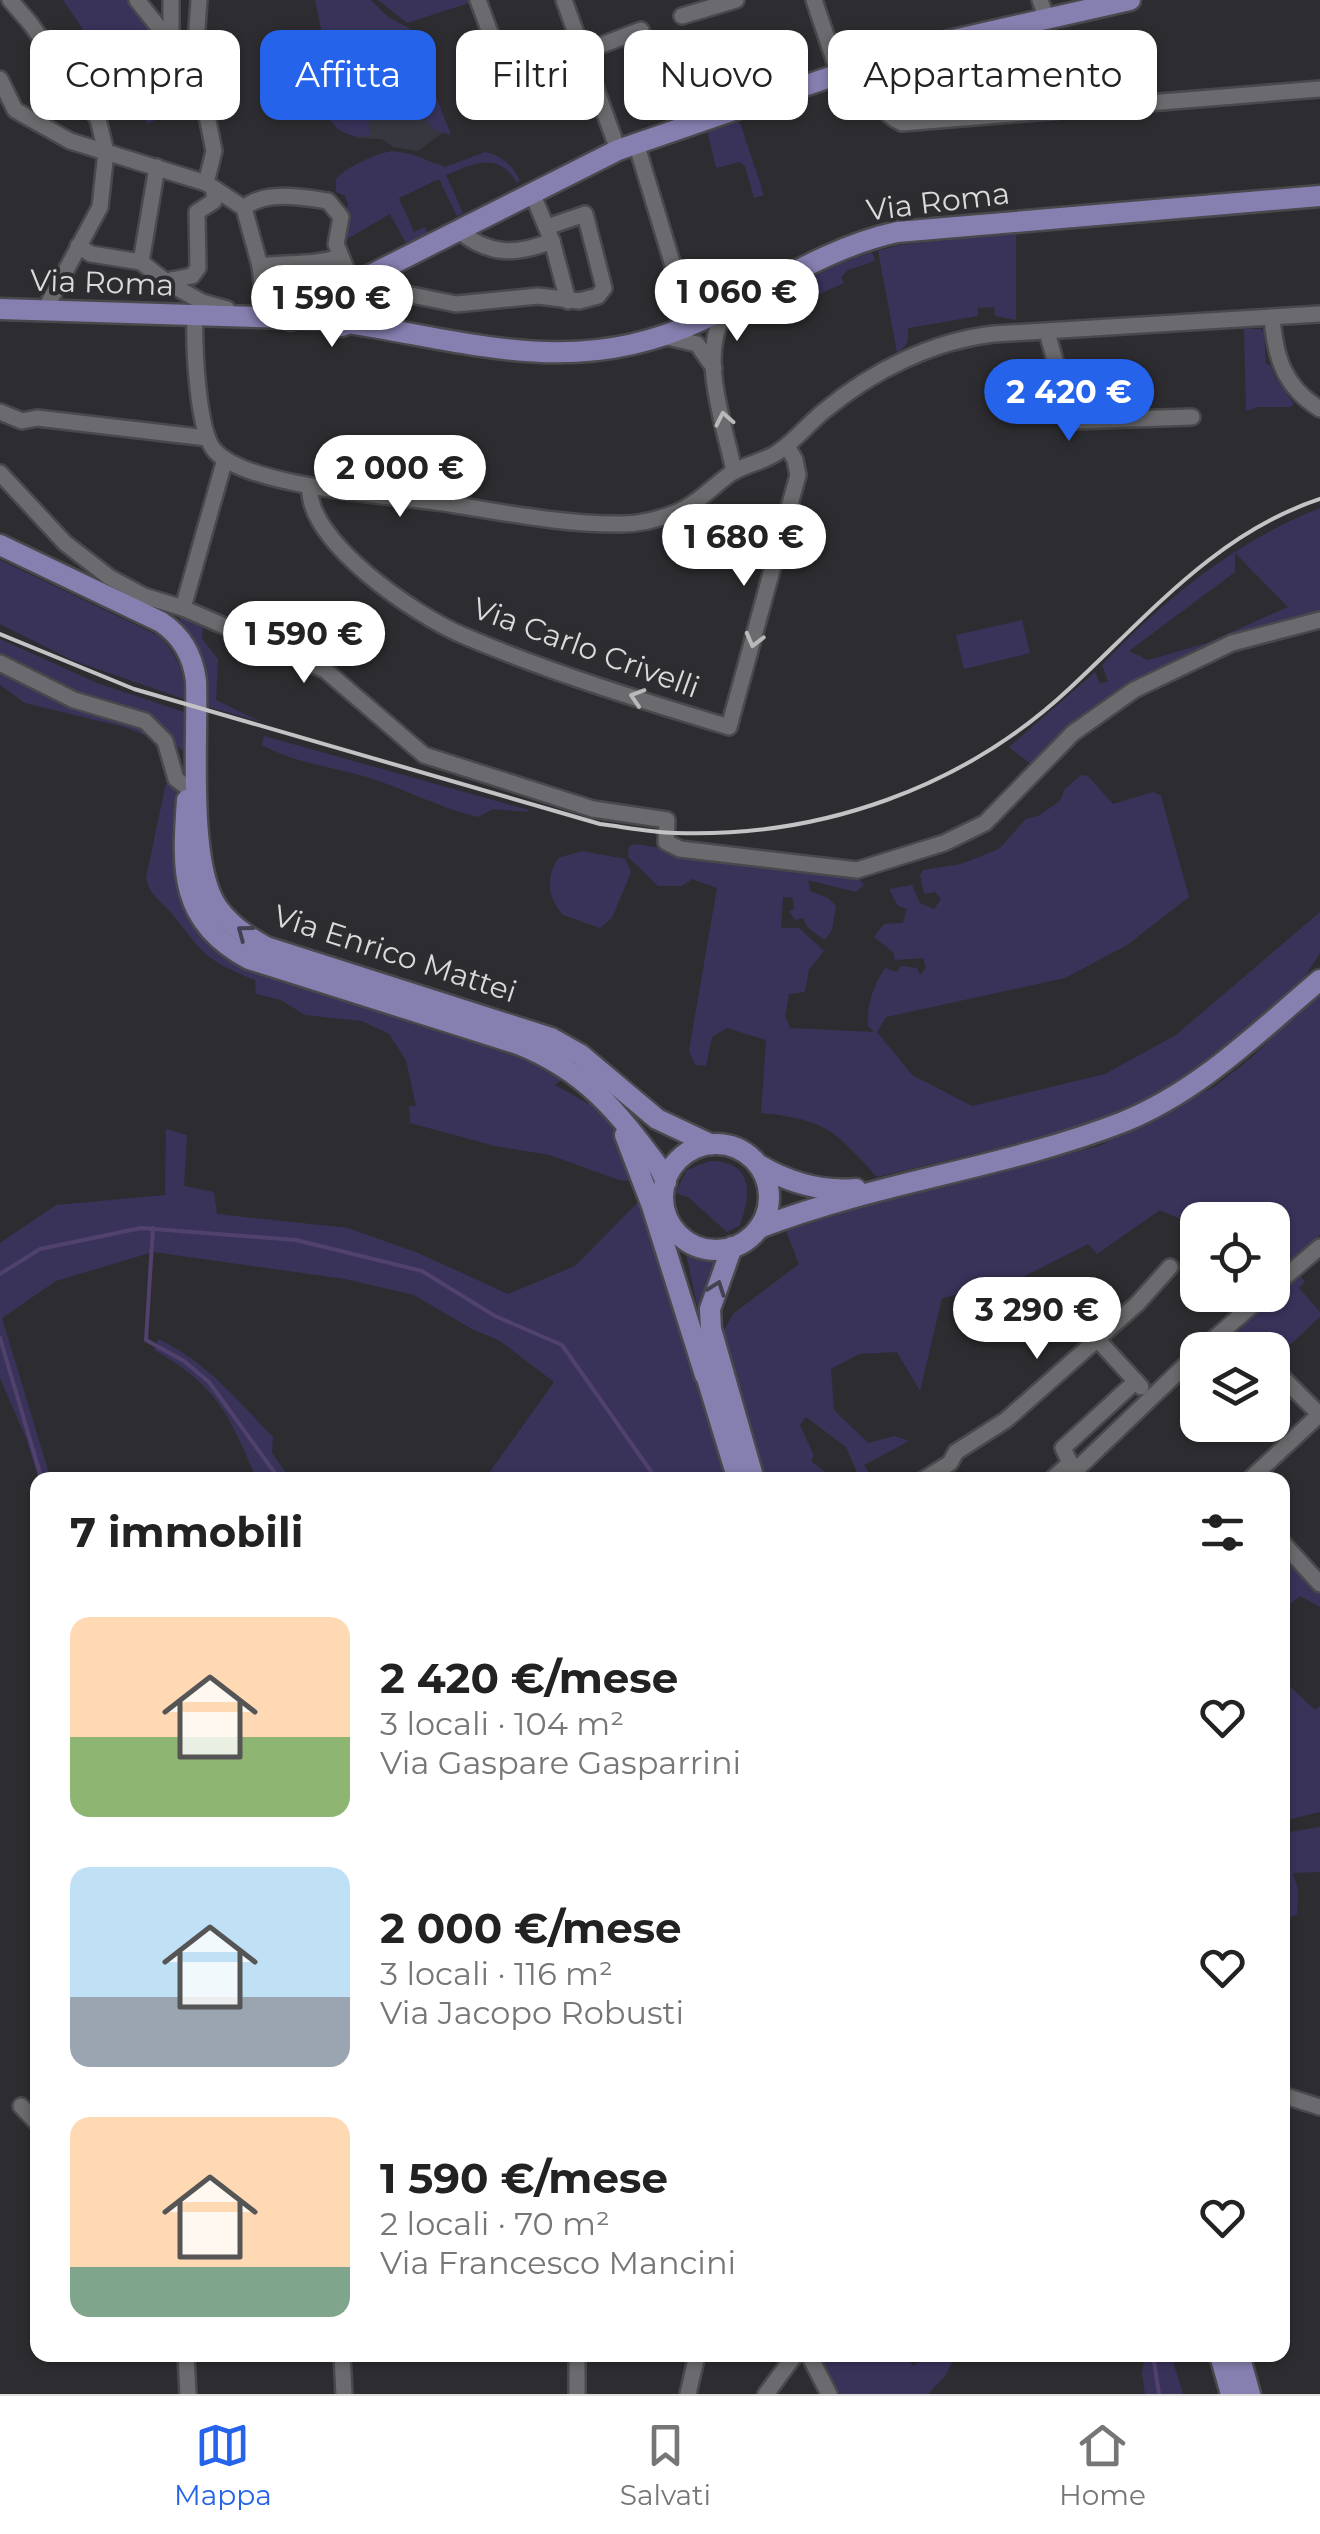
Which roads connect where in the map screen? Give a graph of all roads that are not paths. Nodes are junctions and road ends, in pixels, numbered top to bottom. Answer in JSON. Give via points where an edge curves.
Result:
{"nodes":[{"id":1,"x":10,"y":0,"type":"edge"},
{"id":2,"x":137,"y":0,"type":"edge"},
{"id":3,"x":173,"y":0,"type":"edge"},
{"id":4,"x":199,"y":0,"type":"edge"},
{"id":5,"x":478,"y":0,"type":"edge"},
{"id":6,"x":564,"y":0,"type":"edge"},
{"id":7,"x":736,"y":0,"type":"edge"},
{"id":8,"x":814,"y":0,"type":"edge"},
{"id":9,"x":1130,"y":0,"type":"edge"},
{"id":10,"x":1043,"y":8,"type":"edge"},
{"id":11,"x":684,"y":17,"type":"dead end"},
{"id":12,"x":195,"y":24,"type":"junction"},
{"id":13,"x":160,"y":30,"type":"edge"},
{"id":14,"x":171,"y":30,"type":"edge"},
{"id":15,"x":195,"y":30,"type":"edge"},
{"id":16,"x":489,"y":30,"type":"edge"},
{"id":17,"x":575,"y":30,"type":"edge"},
{"id":18,"x":975,"y":30,"type":"edge"},
{"id":19,"x":828,"y":41,"type":"edge"},
{"id":20,"x":828,"y":78,"type":"edge"},
{"id":21,"x":0,"y":79,"type":"edge"},
{"id":22,"x":1320,"y":89,"type":"edge"},
{"id":23,"x":604,"y":98,"type":"edge"},
{"id":24,"x":1157,"y":102,"type":"edge"},
{"id":25,"x":207,"y":120,"type":"edge"},
{"id":26,"x":896,"y":120,"type":"edge"},
{"id":27,"x":939,"y":120,"type":"edge"},
{"id":28,"x":627,"y":146,"type":"junction"},
{"id":29,"x":106,"y":152,"type":"junction"},
{"id":30,"x":157,"y":167,"type":"junction"},
{"id":31,"x":210,"y":186,"type":"junction"},
{"id":32,"x":532,"y":193,"type":"junction"},
{"id":33,"x":1320,"y":196,"type":"edge"},
{"id":34,"x":244,"y":208,"type":"junction"},
{"id":35,"x":458,"y":230,"type":"junction"},
{"id":36,"x":550,"y":234,"type":"junction"},
{"id":37,"x":78,"y":246,"type":"junction"},
{"id":38,"x":339,"y":256,"type":"junction"},
{"id":39,"x":141,"y":262,"type":"junction"},
{"id":40,"x":260,"y":266,"type":"junction"},
{"id":41,"x":165,"y":281,"type":"junction"},
{"id":42,"x":346,"y":290,"type":"junction"},
{"id":43,"x":568,"y":301,"type":"junction"},
{"id":44,"x":728,"y":307,"type":"junction"},
{"id":45,"x":0,"y":309,"type":"edge"},
{"id":46,"x":48,"y":310,"type":"junction"},
{"id":47,"x":1320,"y":314,"type":"edge"},
{"id":48,"x":266,"y":315,"type":"junction"},
{"id":49,"x":195,"y":317,"type":"junction"},
{"id":50,"x":1272,"y":317,"type":"junction"},
{"id":51,"x":324,"y":318,"type":"junction"},
{"id":52,"x":291,"y":320,"type":"junction"},
{"id":53,"x":349,"y":324,"type":"junction"},
{"id":54,"x":691,"y":326,"type":"junction"},
{"id":55,"x":1047,"y":332,"type":"junction"},
{"id":56,"x":663,"y":336,"type":"junction"},
{"id":57,"x":714,"y":368,"type":"junction"},
{"id":58,"x":1320,"y":408,"type":"edge"},
{"id":59,"x":0,"y":412,"type":"edge"},
{"id":60,"x":1192,"y":416,"type":"dead end"},
{"id":61,"x":207,"y":438,"type":"junction"},
{"id":62,"x":787,"y":446,"type":"junction"},
{"id":63,"x":225,"y":458,"type":"junction"},
{"id":64,"x":734,"y":471,"type":"junction"},
{"id":65,"x":0,"y":473,"type":"edge"},
{"id":66,"x":310,"y":486,"type":"junction"},
{"id":67,"x":0,"y":545,"type":"edge"},
{"id":68,"x":0,"y":554,"type":"edge"},
{"id":69,"x":184,"y":608,"type":"junction"},
{"id":70,"x":1320,"y":620,"type":"edge"},
{"id":71,"x":0,"y":663,"type":"edge"},
{"id":72,"x":188,"y":788,"type":"junction"},
{"id":73,"x":1320,"y":964,"type":"edge"},
{"id":74,"x":1320,"y":980,"type":"edge"},
{"id":75,"x":1299,"y":998,"type":"junction"},
{"id":76,"x":710,"y":1144,"type":"junction"},
{"id":77,"x":759,"y":1165,"type":"junction"},
{"id":78,"x":887,"y":1186,"type":"junction"},
{"id":79,"x":660,"y":1199,"type":"junction"},
{"id":80,"x":746,"y":1238,"type":"junction"},
{"id":81,"x":1320,"y":1247,"type":"edge"},
{"id":82,"x":1170,"y":1268,"type":"dead end"},
{"id":83,"x":1290,"y":1273,"type":"edge"},
{"id":84,"x":1245,"y":1312,"type":"edge"},
{"id":85,"x":1222,"y":1332,"type":"edge"},
{"id":86,"x":1096,"y":1338,"type":"junction"},
{"id":87,"x":1180,"y":1370,"type":"edge"},
{"id":88,"x":1136,"y":1381,"type":"junction"},
{"id":89,"x":1290,"y":1385,"type":"edge"},
{"id":90,"x":1152,"y":1397,"type":"junction"},
{"id":91,"x":1320,"y":1414,"type":"edge"},
{"id":92,"x":1073,"y":1470,"type":"edge"},
{"id":93,"x":735,"y":1472,"type":"edge"},
{"id":94,"x":752,"y":1472,"type":"edge"},
{"id":95,"x":936,"y":1472,"type":"edge"},
{"id":96,"x":1258,"y":1472,"type":"edge"},
{"id":97,"x":1290,"y":1551,"type":"edge"},
{"id":98,"x":1320,"y":1584,"type":"edge"},
{"id":99,"x":1290,"y":2098,"type":"edge"},
{"id":100,"x":21,"y":2106,"type":"dead end"},
{"id":101,"x":1320,"y":2108,"type":"edge"},
{"id":102,"x":30,"y":2116,"type":"edge"},
{"id":103,"x":186,"y":2362,"type":"edge"},
{"id":104,"x":342,"y":2362,"type":"edge"},
{"id":105,"x":578,"y":2362,"type":"edge"},
{"id":106,"x":695,"y":2362,"type":"edge"},
{"id":107,"x":790,"y":2362,"type":"edge"},
{"id":108,"x":812,"y":2362,"type":"edge"},
{"id":109,"x":1222,"y":2362,"type":"edge"},
{"id":110,"x":1241,"y":2362,"type":"edge"},
{"id":111,"x":784,"y":2370,"type":"junction"},
{"id":112,"x":188,"y":2394,"type":"edge"},
{"id":113,"x":344,"y":2394,"type":"edge"},
{"id":114,"x":577,"y":2394,"type":"edge"},
{"id":115,"x":688,"y":2394,"type":"edge"},
{"id":116,"x":766,"y":2394,"type":"edge"},
{"id":117,"x":829,"y":2394,"type":"edge"},
{"id":118,"x":1231,"y":2394,"type":"edge"},
{"id":119,"x":1250,"y":2394,"type":"edge"}],
"edges":[{"from":1,"to":29,"type":"street","via":[[98,119]]},
{"from":2,"to":13,"type":"street"},
{"from":3,"to":12,"type":"street"},
{"from":3,"to":14,"type":"street"},
{"from":4,"to":12,"type":"street"},
{"from":5,"to":16,"type":"street"},
{"from":6,"to":17,"type":"street"},
{"from":7,"to":11,"type":"street"},
{"from":8,"to":19,"type":"street"},
{"from":9,"to":10,"type":"main road"},
{"from":10,"to":18,"type":"main road"},
{"from":12,"to":15,"type":"street"},
{"from":20,"to":28,"type":"main road"},
{"from":21,"to":29,"type":"street","via":[[15,110],[70,141]]},
{"from":22,"to":24,"type":"street"},
{"from":23,"to":28,"type":"street"},
{"from":25,"to":31,"type":"street","via":[[214,151]]},
{"from":26,"to":27,"type":"street"},
{"from":28,"to":32,"type":"main road"},
{"from":28,"to":54,"type":"street"},
{"from":29,"to":30,"type":"street"},
{"from":29,"to":37,"type":"street","via":[[100,207]]},
{"from":30,"to":31,"type":"street"},
{"from":30,"to":39,"type":"street"},
{"from":31,"to":34,"type":"street"},
{"from":31,"to":41,"type":"street","via":[[214,201],[197,212],[198,268],[192,276]]},
{"from":32,"to":35,"type":"main road"},
{"from":32,"to":36,"type":"street"},
{"from":33,"to":44,"type":"main road","name":"Via Roma","via":[[898,232],[839,249]]},
{"from":34,"to":38,"type":"street","via":[[254,200],[295,196],[328,201],[341,216]]},
{"from":34,"to":40,"type":"street"},
{"from":35,"to":36,"type":"street","via":[[498,252],[523,250]]},
{"from":35,"to":42,"type":"main road"},
{"from":36,"to":43,"type":"street"},
{"from":36,"to":43,"type":"street","via":[[585,214],[604,288],[591,300]]},
{"from":37,"to":39,"type":"street"},
{"from":37,"to":46,"type":"street"},
{"from":38,"to":40,"type":"street"},
{"from":38,"to":42,"type":"street"},
{"from":39,"to":41,"type":"street"},
{"from":40,"to":48,"type":"street"},
{"from":41,"to":48,"type":"street","via":[[217,309]]},
{"from":42,"to":43,"type":"street","via":[[456,304],[538,296]]},
{"from":42,"to":51,"type":"main road"},
{"from":42,"to":52,"type":"main road"},
{"from":42,"to":53,"type":"main road","via":[[341,309]]},
{"from":44,"to":54,"type":"main road","name":"Via Roma"},
{"from":44,"to":57,"type":"street","via":[[717,328]]},
{"from":45,"to":46,"type":"main road","name":"Via Roma"},
{"from":46,"to":49,"type":"main road","name":"Via Roma"},
{"from":47,"to":50,"type":"street"},
{"from":48,"to":49,"type":"main road","name":"Via Roma"},
{"from":48,"to":52,"type":"main road","name":"Via Roma"},
{"from":49,"to":61,"type":"street"},
{"from":50,"to":55,"type":"street"},
{"from":50,"to":58,"type":"street","via":[[1280,366],[1305,400]]},
{"from":51,"to":52,"type":"main road","name":"Via Roma"},
{"from":51,"to":53,"type":"main road","name":"Via Roma"},
{"from":53,"to":56,"type":"main road","name":"Via Roma","via":[[550,355],[624,348]]},
{"from":54,"to":56,"type":"main road","name":"Via Roma"},
{"from":55,"to":60,"type":"street","via":[[1072,421]]},
{"from":55,"to":62,"type":"street","via":[[967,337],[920,351],[839,399]]},
{"from":56,"to":57,"type":"street","via":[[696,344]]},
{"from":64,"to":57,"type":"street","one_way":true},
{"from":59,"to":61,"type":"street","via":[[22,421]]},
{"from":61,"to":63,"type":"street"},
{"from":62,"to":64,"type":"street"},
{"from":62,"to":66,"type":"street","name":"Via Carlo Crivelli","one_way":true,"via":[[798,475],[730,727],[459,634],[357,566],[317,517]]},
{"from":63,"to":66,"type":"street"},
{"from":63,"to":69,"type":"street"},
{"from":64,"to":66,"type":"street","via":[[690,506],[623,524]]},
{"from":65,"to":69,"type":"street","via":[[65,543],[109,577]]},
{"from":76,"to":67,"type":"main road","name":"Via Enrico Mattei","one_way":true,"via":[[657,1119],[551,1038],[266,948],[239,930],[213,900],[202,869],[196,681],[187,650],[162,622]]},
{"from":68,"to":72,"type":"main road","name":"Via Enrico Mattei","via":[[147,623],[174,644],[190,680]]},
{"from":69,"to":70,"type":"street","via":[[325,670],[424,755],[594,808],[666,820],[666,842],[680,849],[857,870],[985,823],[1072,732],[1134,690],[1232,642]]},
{"from":71,"to":72,"type":"street","via":[[74,700],[145,721],[166,741],[176,778]]},
{"from":72,"to":79,"type":"main road","name":"Via Enrico Mattei","via":[[185,878],[198,913],[222,943],[249,960],[550,1057],[614,1110]]},
{"from":73,"to":75,"type":"main road"},
{"from":74,"to":75,"type":"main road"},
{"from":75,"to":78,"type":"main road","via":[[1224,1064],[1126,1121],[1024,1154]]},
{"from":76,"to":77,"type":"main road","via":[[741,1150]]},
{"from":76,"to":79,"type":"main road","via":[[681,1157]]},
{"from":77,"to":78,"type":"main road","via":[[817,1187]]},
{"from":77,"to":80,"type":"main road","via":[[769,1199]]},
{"from":78,"to":80,"type":"main road","via":[[801,1212]]},
{"from":79,"to":80,"type":"main road","via":[[697,1246],[714,1250]]},
{"from":79,"to":93,"type":"main road"},
{"from":94,"to":80,"type":"main road","one_way":true,"via":[[710,1309]]},
{"from":81,"to":83,"type":"street"},
{"from":82,"to":86,"type":"street"},
{"from":84,"to":85,"type":"street"},
{"from":86,"to":88,"type":"street"},
{"from":86,"to":95,"type":"street","via":[[1006,1420]]},
{"from":87,"to":90,"type":"street"},
{"from":88,"to":90,"type":"street"},
{"from":88,"to":92,"type":"street","via":[[1063,1448]]},
{"from":89,"to":91,"type":"street"},
{"from":90,"to":92,"type":"street"},
{"from":91,"to":96,"type":"street"},
{"from":97,"to":98,"type":"street"},
{"from":99,"to":101,"type":"street"},
{"from":100,"to":102,"type":"street"},
{"from":103,"to":112,"type":"street"},
{"from":104,"to":113,"type":"street"},
{"from":105,"to":114,"type":"street"},
{"from":106,"to":115,"type":"street"},
{"from":107,"to":111,"type":"street"},
{"from":108,"to":111,"type":"street"},
{"from":108,"to":117,"type":"street"},
{"from":109,"to":118,"type":"main road"},
{"from":110,"to":119,"type":"main road"},
{"from":111,"to":116,"type":"street"}]}
